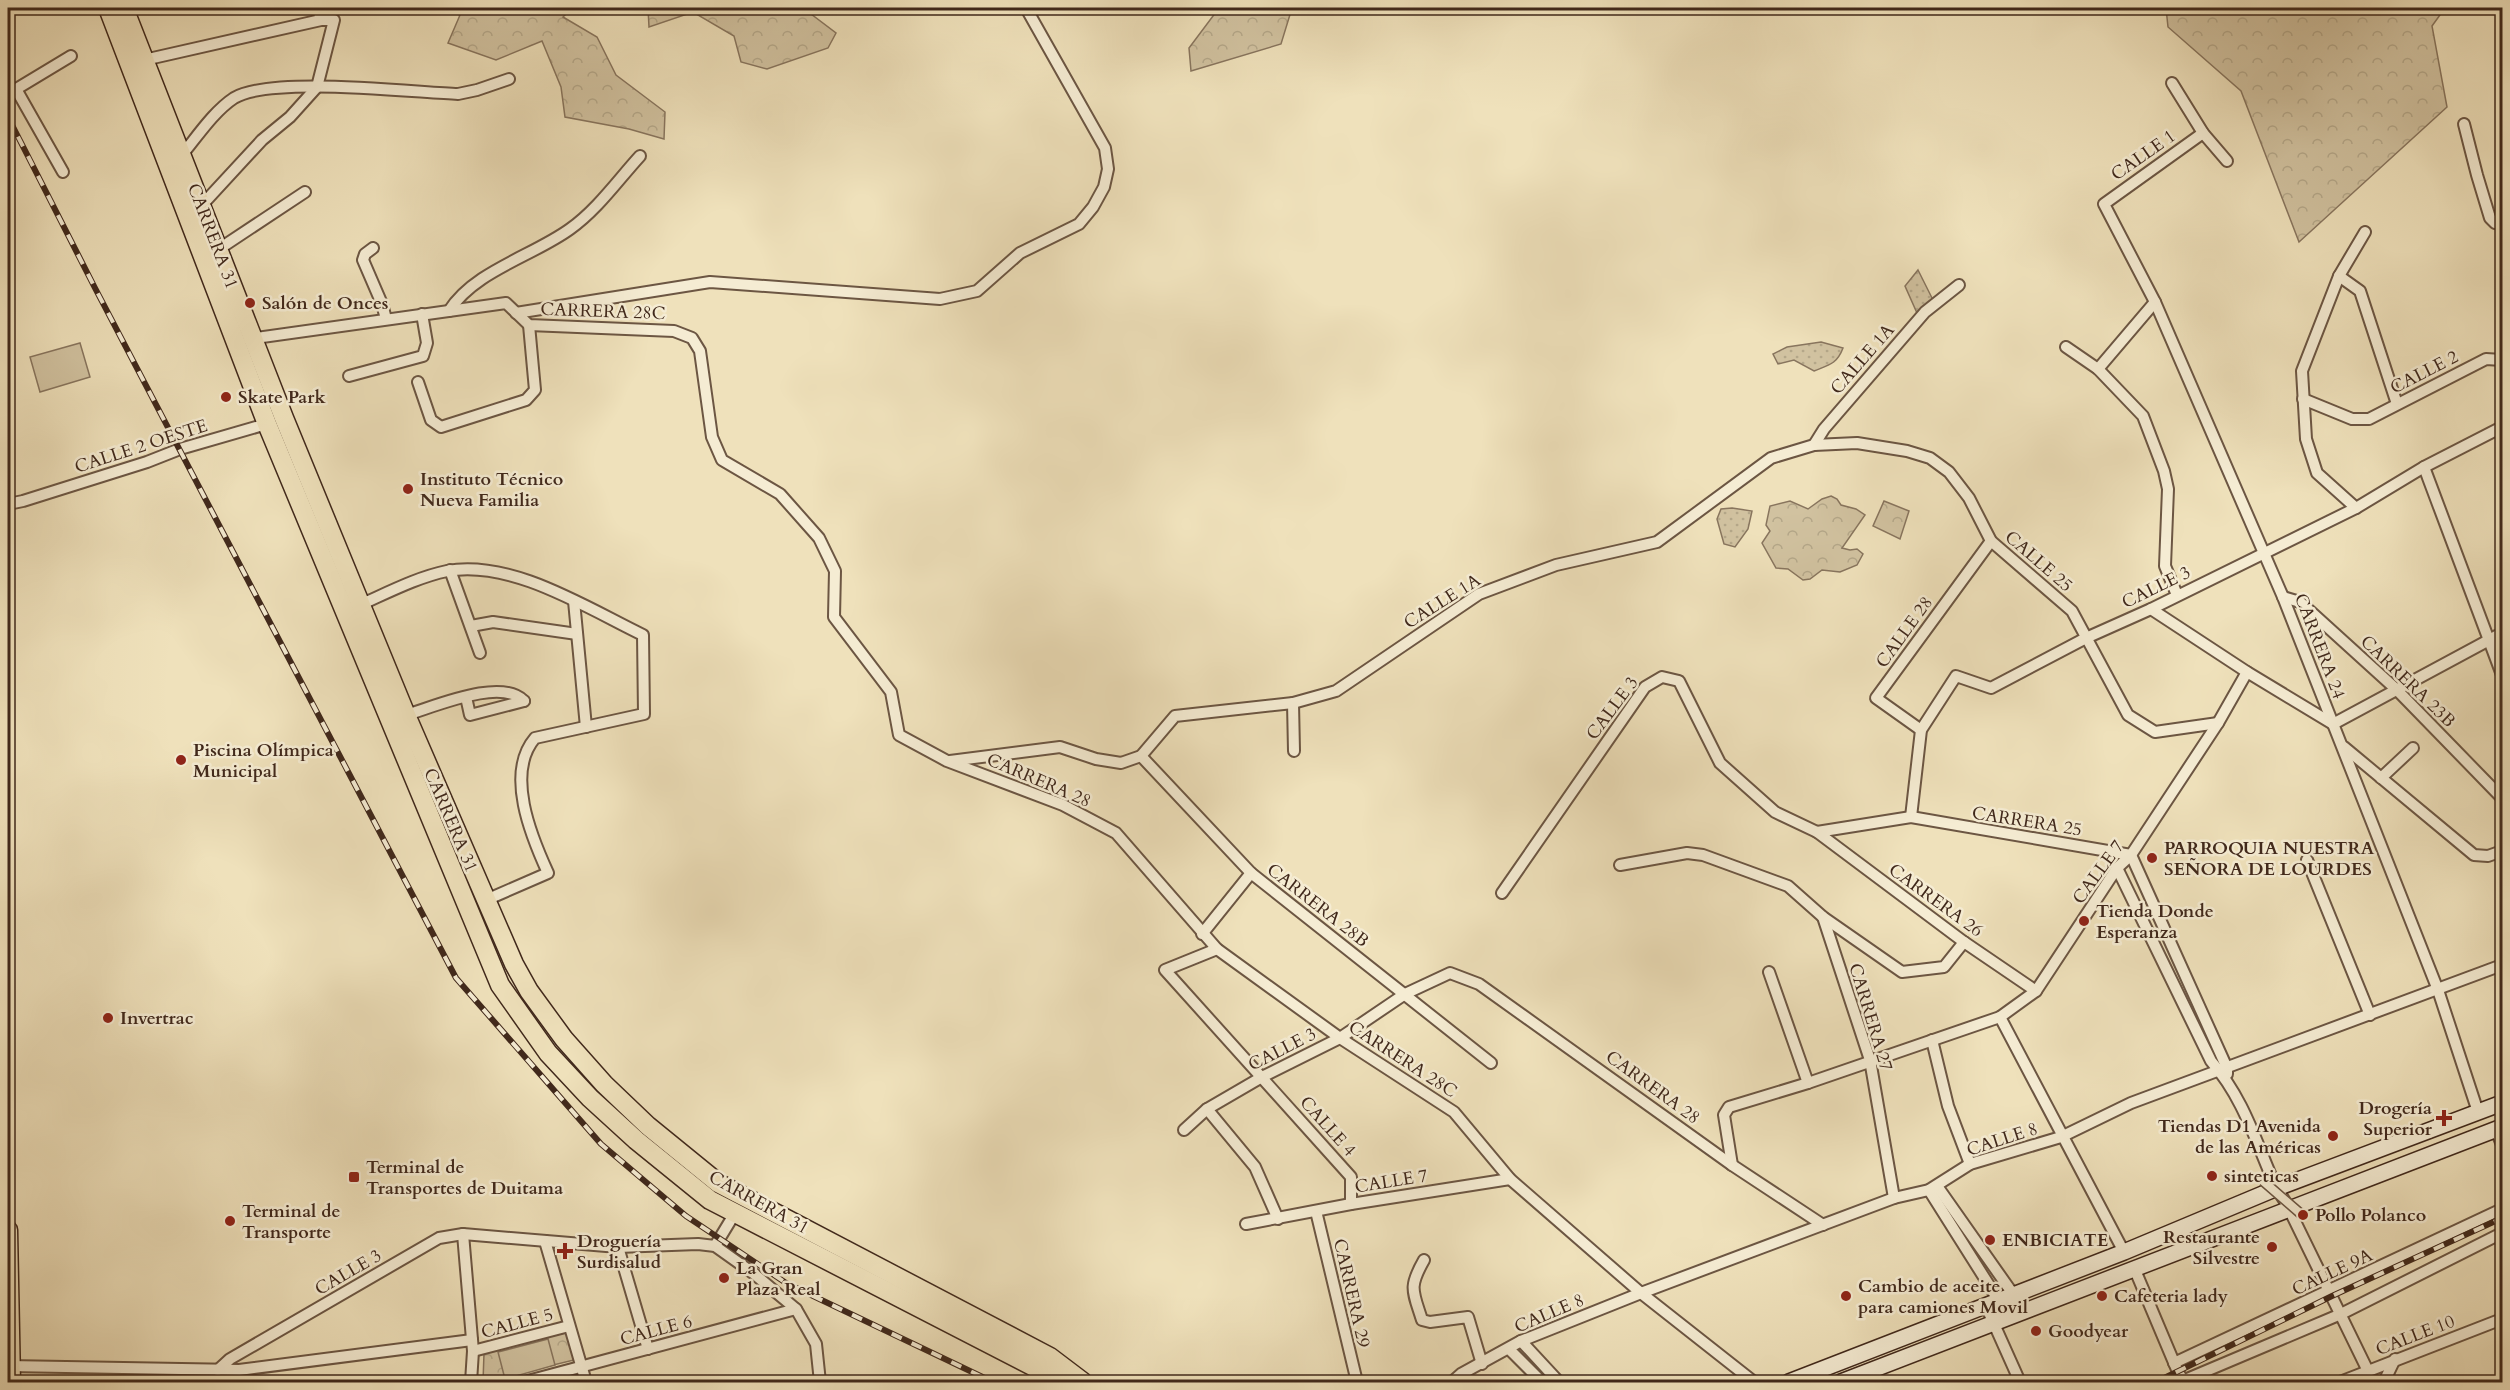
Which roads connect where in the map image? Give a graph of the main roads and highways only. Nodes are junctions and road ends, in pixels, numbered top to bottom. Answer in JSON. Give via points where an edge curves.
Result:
{"nodes":[{"id":1,"x":122,"y":8,"type":"edge"},
{"id":2,"x":244,"y":340,"type":"junction"},
{"id":3,"x":276,"y":421,"type":"junction"},
{"id":4,"x":2502,"y":1103,"type":"edge"},
{"id":5,"x":2499,"y":1129,"type":"edge"},
{"id":6,"x":735,"y":1213,"type":"junction"},
{"id":7,"x":775,"y":1213,"type":"junction"},
{"id":8,"x":8,"y":1230,"type":"edge"},
{"id":9,"x":10,"y":1371,"type":"edge"},
{"id":10,"x":1084,"y":1382,"type":"edge"},
{"id":11,"x":1058,"y":1383,"type":"edge"},
{"id":12,"x":1789,"y":1383,"type":"edge"},
{"id":13,"x":1841,"y":1383,"type":"edge"}],
"edges":[{"from":1,"to":2,"type":"highway","name":"CARRERA 31"},
{"from":1,"to":2,"type":"highway","name":"CARRERA 31","via":[[219,249]]},
{"from":2,"to":3,"type":"highway","name":"CARRERA 31"},
{"from":3,"to":6,"type":"highway","name":"CARRERA 31","via":[[500,985],[548,1053],[590,1098],[710,1200]]},
{"from":3,"to":7,"type":"highway","name":"CARRERA 31","via":[[362,604],[406,715],[529,992],[564,1039],[648,1126],[718,1183]]},
{"from":4,"to":12,"type":"main road","via":[[2270,1184],[2124,1252]]},
{"from":5,"to":13,"type":"main road","via":[[2295,1211]]},
{"from":6,"to":7,"type":"highway"},
{"from":6,"to":11,"type":"highway","name":"CARRERA 31","via":[[1040,1370]]},
{"from":7,"to":10,"type":"highway","name":"CARRERA 31","via":[[1050,1357]]},
{"from":8,"to":9,"type":"highway"}]}
